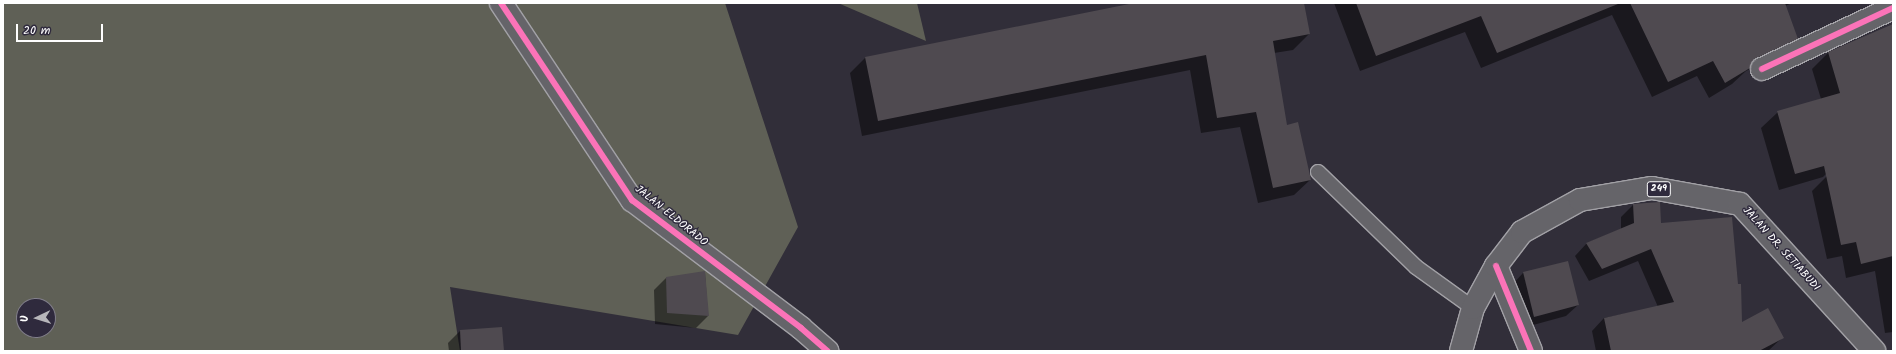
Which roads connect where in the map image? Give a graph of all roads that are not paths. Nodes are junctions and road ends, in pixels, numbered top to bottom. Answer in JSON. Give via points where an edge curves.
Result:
{"nodes":[{"id":1,"x":501,"y":3,"type":"edge"},
{"id":2,"x":1893,"y":8,"type":"edge"},
{"id":3,"x":1762,"y":69,"type":"dead end"},
{"id":4,"x":1318,"y":172,"type":"dead end"},
{"id":5,"x":1496,"y":266,"type":"junction"},
{"id":6,"x":1473,"y":308,"type":"junction"},
{"id":7,"x":827,"y":351,"type":"edge"},
{"id":8,"x":1461,"y":351,"type":"edge"},
{"id":9,"x":1532,"y":351,"type":"edge"},
{"id":10,"x":1874,"y":351,"type":"edge"}],
"edges":[{"from":1,"to":7,"type":"street","name":"JALAN ELDORADO","via":[[632,200],[801,328]]},
{"from":2,"to":3,"type":"street"},
{"from":4,"to":6,"type":"lane","via":[[1416,267]]},
{"from":5,"to":6,"type":"street","name":"JALAN DR. SETIABUDI","number":"249"},
{"from":5,"to":9,"type":"street"},
{"from":5,"to":10,"type":"street","name":"JALAN DR. SETIABUDI","number":"249","via":[[1522,232],[1580,200],[1652,188],[1740,204]]},
{"from":6,"to":8,"type":"street","name":"JALAN DR. SETIABUDI","number":"249"}]}
